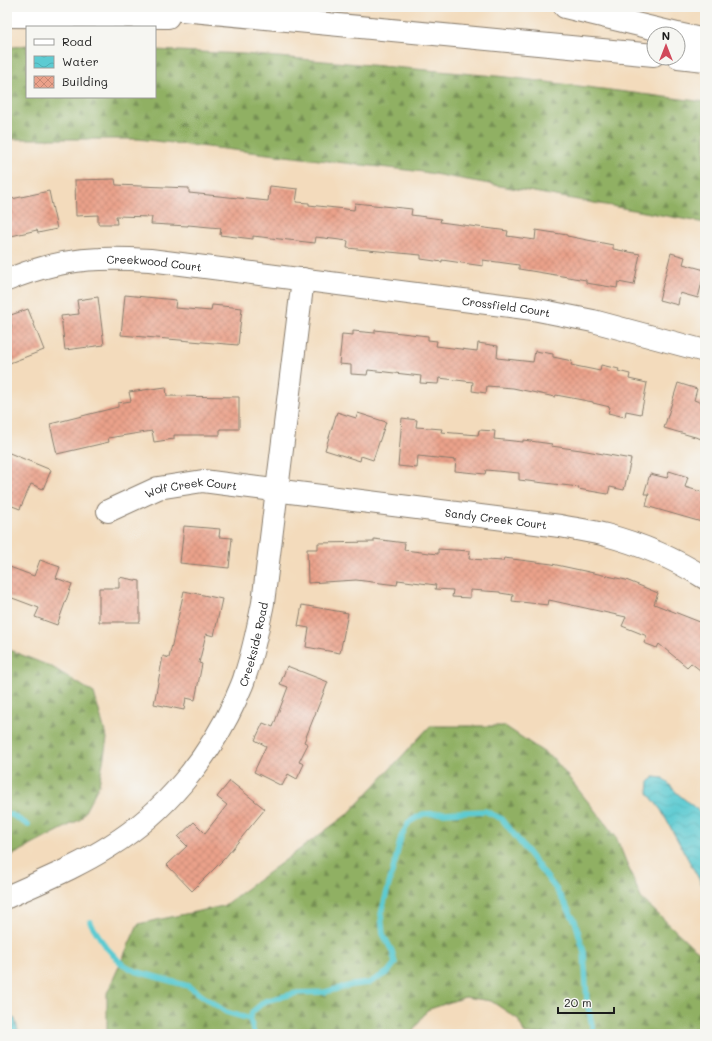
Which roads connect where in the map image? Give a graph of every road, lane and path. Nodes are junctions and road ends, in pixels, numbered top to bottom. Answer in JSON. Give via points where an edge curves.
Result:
{"nodes":[{"id":1,"x":150,"y":7,"type":"edge"},
{"id":2,"x":565,"y":7,"type":"edge"},
{"id":3,"x":7,"y":16,"type":"edge"},
{"id":4,"x":274,"y":18,"type":"junction"},
{"id":5,"x":646,"y":26,"type":"edge"},
{"id":6,"x":686,"y":36,"type":"edge"},
{"id":7,"x":705,"y":40,"type":"edge"},
{"id":8,"x":646,"y":54,"type":"edge"},
{"id":9,"x":686,"y":58,"type":"edge"},
{"id":10,"x":705,"y":60,"type":"edge"},
{"id":11,"x":303,"y":279,"type":"junction"},
{"id":12,"x":7,"y":280,"type":"edge"},
{"id":13,"x":705,"y":351,"type":"edge"},
{"id":14,"x":278,"y":490,"type":"junction"},
{"id":15,"x":108,"y":511,"type":"dead end"},
{"id":16,"x":705,"y":578,"type":"edge"},
{"id":17,"x":7,"y":897,"type":"edge"}],
"edges":[{"from":1,"to":4,"type":"main road"},
{"from":2,"to":5,"type":"main road"},
{"from":3,"to":4,"type":"main road"},
{"from":4,"to":8,"type":"main road"},
{"from":6,"to":7,"type":"main road"},
{"from":9,"to":10,"type":"main road"},
{"from":11,"to":12,"type":"main road","name":"Creekwood Court","via":[[150,260],[100,259],[59,264]]},
{"from":11,"to":13,"type":"main road","name":"Crossfield Court","via":[[533,309],[593,321]]},
{"from":11,"to":14,"type":"main road","name":"Creekside Road"},
{"from":14,"to":15,"type":"main road","name":"Wolf Creek Court","via":[[203,481],[158,488]]},
{"from":14,"to":16,"type":"main road","name":"Sandy Creek Court","via":[[606,534],[677,562]]},
{"from":14,"to":17,"type":"main road","name":"Creekside Road","via":[[263,603],[245,677],[226,721],[199,762],[173,795],[111,846],[74,867]]}]}
